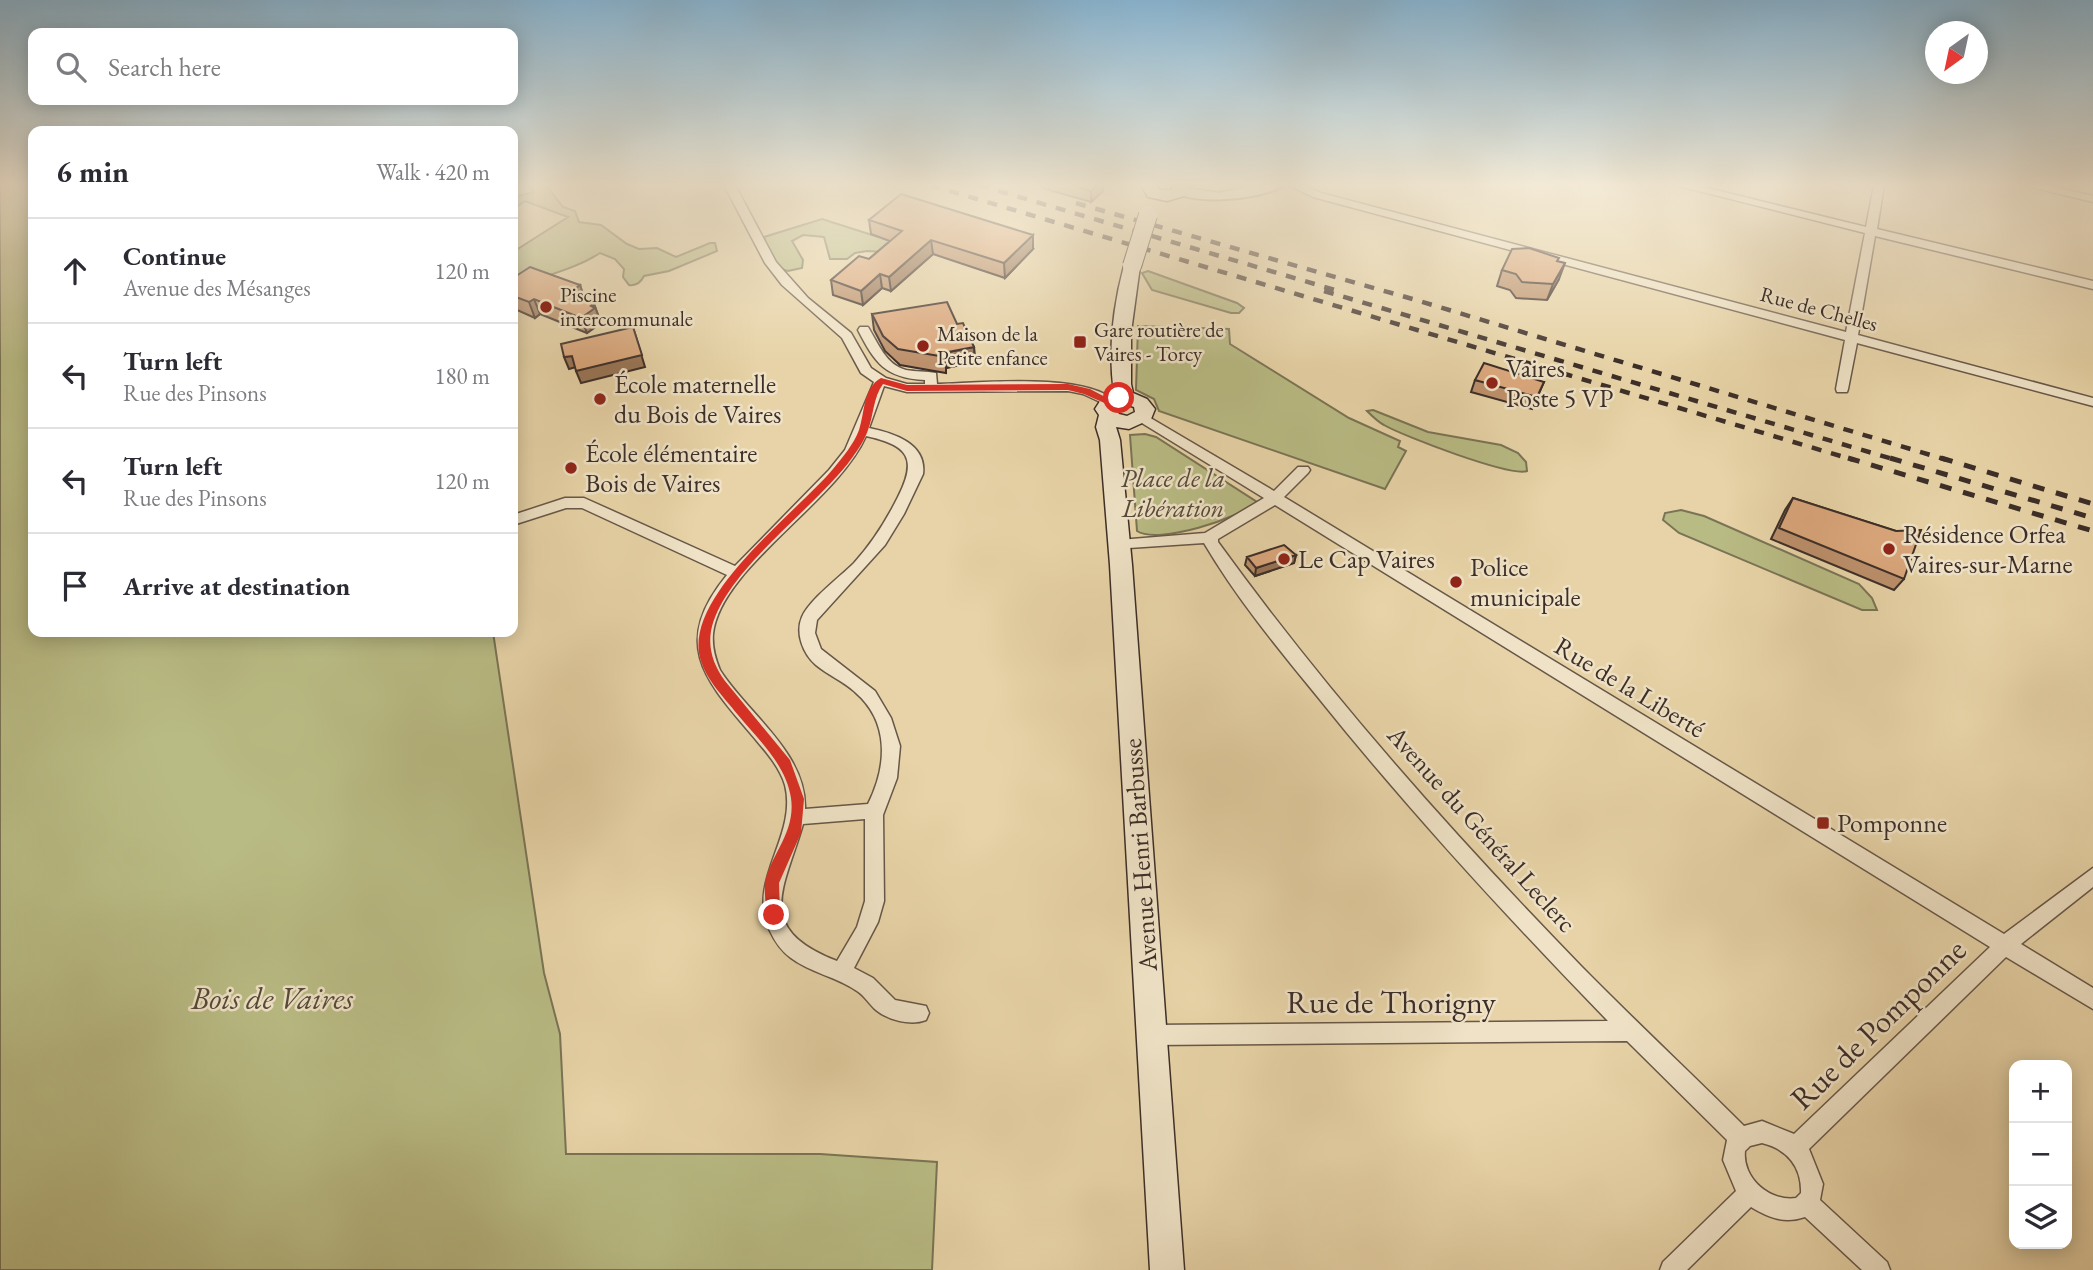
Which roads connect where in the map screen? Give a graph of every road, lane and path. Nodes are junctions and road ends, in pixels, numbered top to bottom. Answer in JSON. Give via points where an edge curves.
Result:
{"nodes":[{"id":1,"x":761,"y":244,"type":"edge"},
{"id":2,"x":1139,"y":244,"type":"edge"},
{"id":3,"x":1501,"y":244,"type":"edge"},
{"id":4,"x":1868,"y":244,"type":"edge"},
{"id":5,"x":1925,"y":244,"type":"edge"},
{"id":6,"x":2093,"y":285,"type":"edge"},
{"id":7,"x":864,"y":330,"type":"dead end"},
{"id":8,"x":1851,"y":338,"type":"junction"},
{"id":9,"x":881,"y":381,"type":"junction"},
{"id":10,"x":931,"y":382,"type":"junction"},
{"id":11,"x":1842,"y":389,"type":"dead end"},
{"id":12,"x":2093,"y":402,"type":"edge"},
{"id":13,"x":1120,"y":416,"type":"junction"},
{"id":14,"x":863,"y":431,"type":"junction"},
{"id":15,"x":1303,"y":470,"type":"dead end"},
{"id":16,"x":1275,"y":499,"type":"junction"},
{"id":17,"x":518,"y":518,"type":"edge"},
{"id":18,"x":1211,"y":536,"type":"junction"},
{"id":19,"x":1119,"y":545,"type":"junction"},
{"id":20,"x":737,"y":573,"type":"junction"},
{"id":21,"x":874,"y":811,"type":"junction"},
{"id":22,"x":798,"y":817,"type":"junction"},
{"id":23,"x":2093,"y":876,"type":"edge"},
{"id":24,"x":2005,"y":945,"type":"junction"},
{"id":25,"x":841,"y":973,"type":"junction"},
{"id":26,"x":2093,"y":999,"type":"edge"},
{"id":27,"x":919,"y":1013,"type":"dead end"},
{"id":28,"x":1631,"y":1031,"type":"junction"},
{"id":29,"x":1152,"y":1035,"type":"junction"},
{"id":30,"x":1740,"y":1138,"type":"junction"},
{"id":31,"x":1795,"y":1148,"type":"junction"},
{"id":32,"x":1750,"y":1193,"type":"junction"},
{"id":33,"x":1807,"y":1203,"type":"junction"},
{"id":34,"x":1167,"y":1270,"type":"edge"},
{"id":35,"x":1671,"y":1270,"type":"edge"},
{"id":36,"x":1879,"y":1270,"type":"edge"}],
"edges":[{"from":1,"to":9,"type":"street","via":[[786,283],[847,336],[866,370]]},
{"from":2,"to":13,"type":"main road","name":"Avenue Henri Barbusse","bridge":true,"via":[[1124,307]]},
{"from":3,"to":8,"type":"street","name":"Rue de Chelles"},
{"from":4,"to":8,"type":"street"},
{"from":5,"to":6,"type":"street"},
{"from":7,"to":10,"type":"street","via":[[885,366]]},
{"from":8,"to":11,"type":"street"},
{"from":8,"to":12,"type":"street","name":"Rue de Chelles"},
{"from":9,"to":10,"type":"street","via":[[907,388]]},
{"from":9,"to":14,"type":"street","via":[[872,393]]},
{"from":10,"to":13,"type":"street","name":"Rue de la Liberté","via":[[1068,387],[1087,391]]},
{"from":13,"to":16,"type":"street","name":"Rue de la Liberté"},
{"from":13,"to":19,"type":"main road","name":"Avenue Henri Barbusse"},
{"from":14,"to":20,"type":"street","via":[[836,472]]},
{"from":14,"to":21,"type":"street","via":[[901,443],[915,459],[916,476],[890,528],[809,618],[806,633],[815,654],[864,690],[885,722],[891,765]]},
{"from":15,"to":16,"type":"street"},
{"from":16,"to":18,"type":"street"},
{"from":16,"to":24,"type":"street","name":"Rue de la Liberté"},
{"from":17,"to":20,"type":"street","via":[[565,503],[584,503]]},
{"from":18,"to":19,"type":"street"},
{"from":18,"to":28,"type":"street","name":"Avenue du Général Leclerc","via":[[1211,543],[1277,632],[1382,762]]},
{"from":19,"to":29,"type":"main road","name":"Avenue Henri Barbusse"},
{"from":20,"to":22,"type":"street","via":[[712,612],[705,652],[721,685],[786,764],[798,799]]},
{"from":21,"to":22,"type":"street"},
{"from":21,"to":25,"type":"street","via":[[871,833],[876,891],[855,950]]},
{"from":22,"to":25,"type":"street","via":[[772,883],[774,915],[780,933],[793,948],[810,961]]},
{"from":23,"to":24,"type":"street","name":"Rue de Pomponne"},
{"from":24,"to":26,"type":"street","name":"Rue de la Liberté"},
{"from":24,"to":31,"type":"street","name":"Rue de Pomponne"},
{"from":25,"to":27,"type":"street","via":[[865,985],[891,1009]]},
{"from":28,"to":29,"type":"street","name":"Rue de Thorigny"},
{"from":28,"to":30,"type":"street","name":"Avenue du Général Leclerc"},
{"from":29,"to":34,"type":"main road","name":"Avenue Henri Barbusse"},
{"from":30,"to":31,"type":"street","via":[[1762,1132]]},
{"from":30,"to":32,"type":"street","via":[[1734,1148],[1734,1165]]},
{"from":31,"to":33,"type":"street","via":[[1813,1183]]},
{"from":32,"to":33,"type":"street","via":[[1787,1210]]},
{"from":32,"to":35,"type":"street"},
{"from":33,"to":36,"type":"street"}]}
